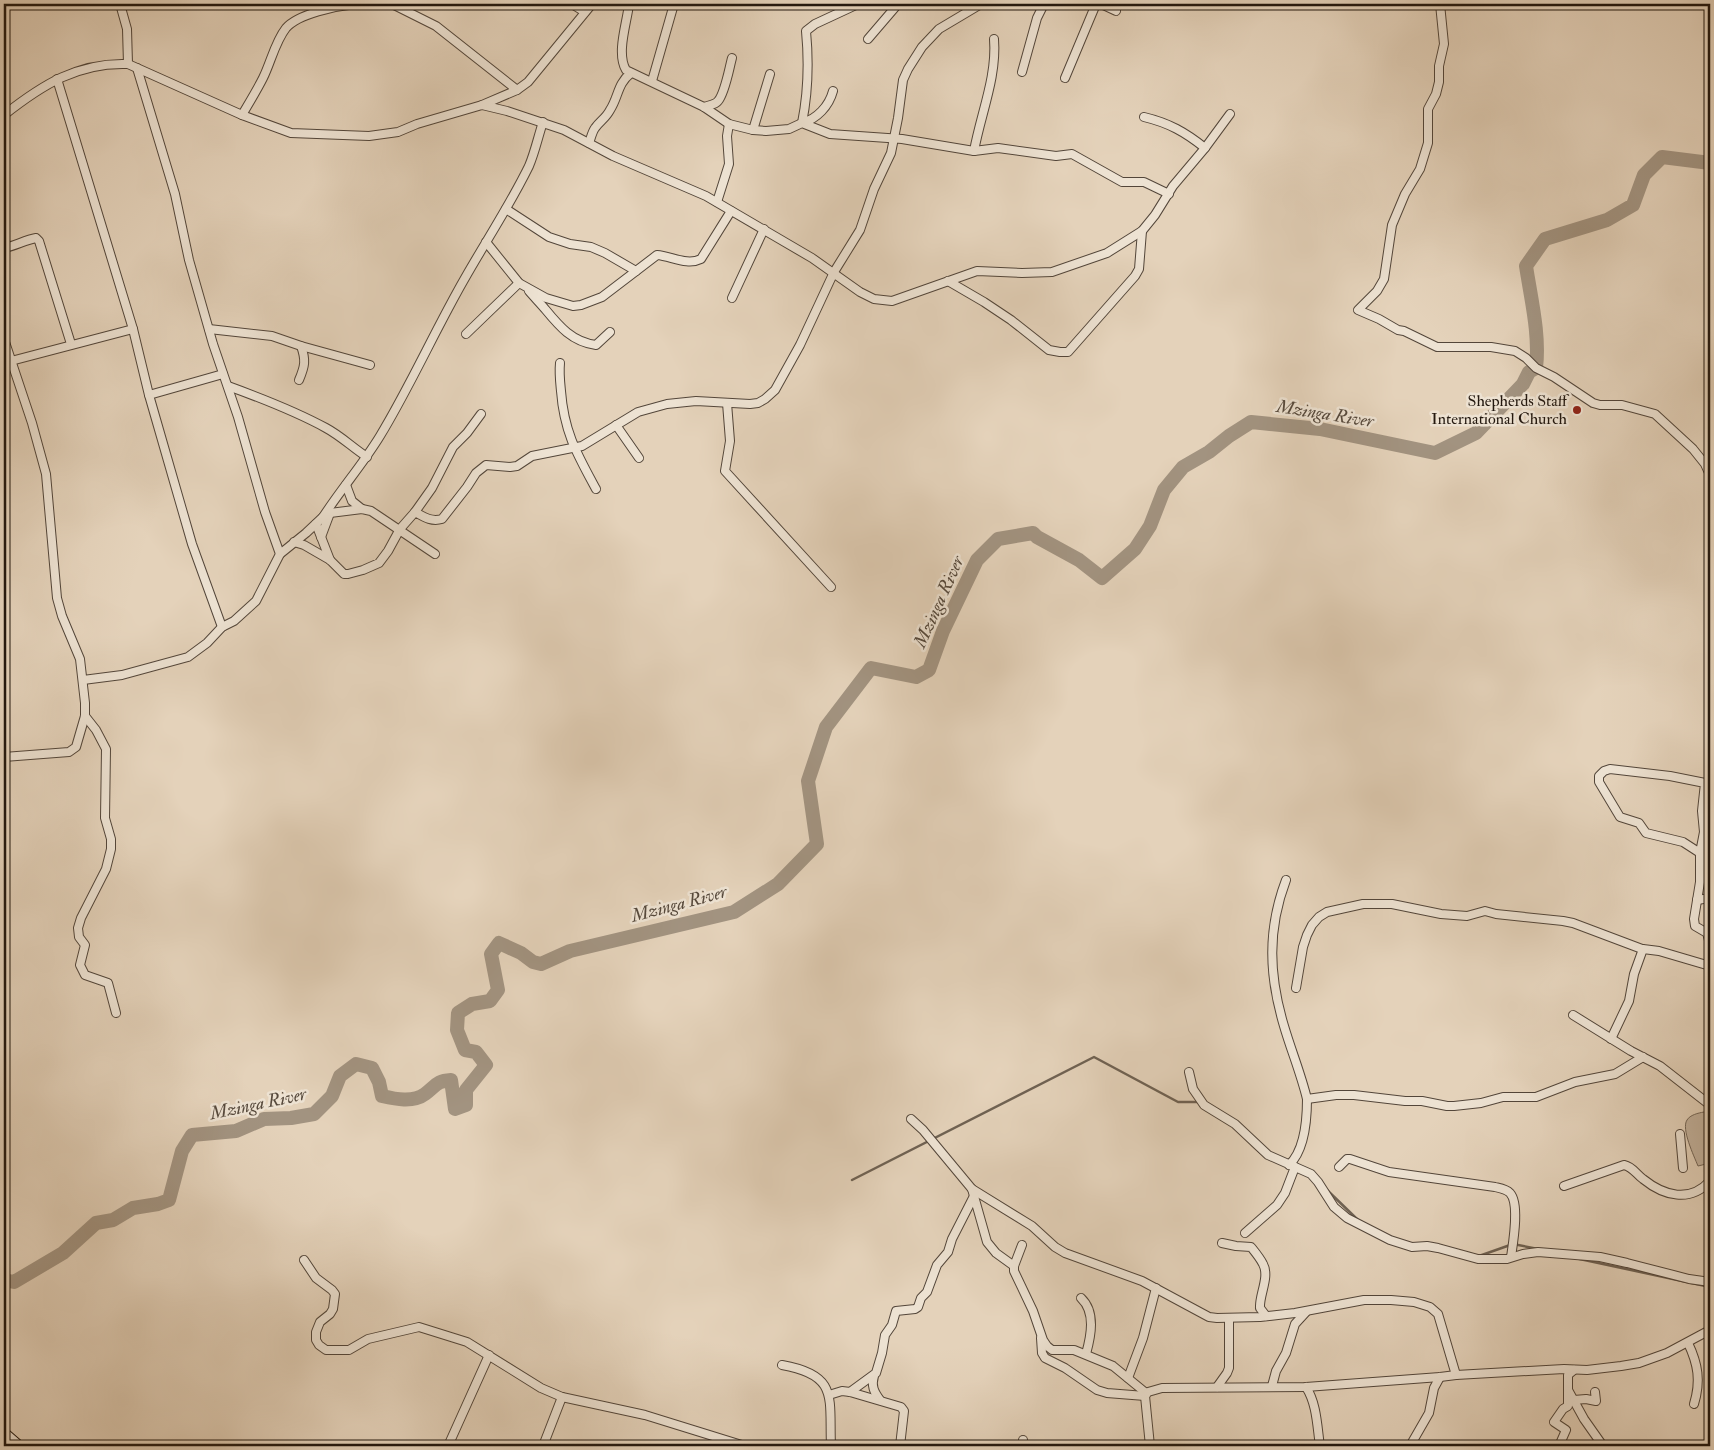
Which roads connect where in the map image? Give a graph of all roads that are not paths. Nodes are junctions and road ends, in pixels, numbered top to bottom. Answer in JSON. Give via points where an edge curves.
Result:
{"nodes":[{"id":1,"x":120,"y":4,"type":"edge"},
{"id":2,"x":354,"y":4,"type":"edge"},
{"id":3,"x":392,"y":4,"type":"edge"},
{"id":4,"x":572,"y":4,"type":"edge"},
{"id":5,"x":592,"y":4,"type":"edge"},
{"id":6,"x":628,"y":4,"type":"edge"},
{"id":7,"x":674,"y":4,"type":"edge"},
{"id":8,"x":858,"y":4,"type":"edge"},
{"id":9,"x":898,"y":4,"type":"edge"},
{"id":10,"x":981,"y":4,"type":"edge"},
{"id":11,"x":1044,"y":4,"type":"edge"},
{"id":12,"x":1102,"y":4,"type":"edge"},
{"id":13,"x":1440,"y":4,"type":"edge"},
{"id":14,"x":1116,"y":11,"type":"dead end"},
{"id":15,"x":585,"y":12,"type":"junction"},
{"id":16,"x":868,"y":39,"type":"dead end"},
{"id":17,"x":994,"y":39,"type":"dead end"},
{"id":18,"x":732,"y":58,"type":"dead end"},
{"id":19,"x":128,"y":64,"type":"junction"},
{"id":20,"x":137,"y":68,"type":"junction"},
{"id":21,"x":1022,"y":72,"type":"dead end"},
{"id":22,"x":631,"y":73,"type":"junction"},
{"id":23,"x":770,"y":74,"type":"dead end"},
{"id":24,"x":1065,"y":78,"type":"dead end"},
{"id":25,"x":57,"y":79,"type":"junction"},
{"id":26,"x":652,"y":81,"type":"junction"},
{"id":27,"x":517,"y":90,"type":"junction"},
{"id":28,"x":832,"y":90,"type":"dead end"},
{"id":29,"x":482,"y":105,"type":"junction"},
{"id":30,"x":704,"y":107,"type":"junction"},
{"id":31,"x":1230,"y":114,"type":"dead end"},
{"id":32,"x":4,"y":115,"type":"edge"},
{"id":33,"x":242,"y":115,"type":"junction"},
{"id":34,"x":1144,"y":117,"type":"dead end"},
{"id":35,"x":543,"y":122,"type":"junction"},
{"id":36,"x":802,"y":123,"type":"junction"},
{"id":37,"x":729,"y":124,"type":"junction"},
{"id":38,"x":753,"y":130,"type":"junction"},
{"id":39,"x":894,"y":139,"type":"junction"},
{"id":40,"x":589,"y":143,"type":"junction"},
{"id":41,"x":1206,"y":148,"type":"junction"},
{"id":42,"x":974,"y":150,"type":"junction"},
{"id":43,"x":1169,"y":194,"type":"junction"},
{"id":44,"x":717,"y":202,"type":"junction"},
{"id":45,"x":506,"y":209,"type":"junction"},
{"id":46,"x":731,"y":211,"type":"junction"},
{"id":47,"x":764,"y":229,"type":"junction"},
{"id":48,"x":1142,"y":231,"type":"junction"},
{"id":49,"x":486,"y":242,"type":"junction"},
{"id":50,"x":4,"y":248,"type":"edge"},
{"id":51,"x":636,"y":271,"type":"junction"},
{"id":52,"x":834,"y":272,"type":"junction"},
{"id":53,"x":948,"y":282,"type":"junction"},
{"id":54,"x":522,"y":285,"type":"junction"},
{"id":55,"x":732,"y":298,"type":"dead end"},
{"id":56,"x":132,"y":329,"type":"junction"},
{"id":57,"x":209,"y":329,"type":"junction"},
{"id":58,"x":610,"y":332,"type":"dead end"},
{"id":59,"x":466,"y":334,"type":"dead end"},
{"id":60,"x":4,"y":339,"type":"edge"},
{"id":61,"x":70,"y":344,"type":"junction"},
{"id":62,"x":301,"y":346,"type":"junction"},
{"id":63,"x":11,"y":361,"type":"junction"},
{"id":64,"x":560,"y":363,"type":"dead end"},
{"id":65,"x":370,"y":365,"type":"dead end"},
{"id":66,"x":223,"y":374,"type":"junction"},
{"id":67,"x":299,"y":380,"type":"dead end"},
{"id":68,"x":228,"y":386,"type":"junction"},
{"id":69,"x":148,"y":395,"type":"junction"},
{"id":70,"x":727,"y":403,"type":"junction"},
{"id":71,"x":481,"y":414,"type":"dead end"},
{"id":72,"x":616,"y":425,"type":"junction"},
{"id":73,"x":574,"y":449,"type":"junction"},
{"id":74,"x":367,"y":457,"type":"junction"},
{"id":75,"x":639,"y":458,"type":"dead end"},
{"id":76,"x":1710,"y":475,"type":"edge"},
{"id":77,"x":346,"y":485,"type":"junction"},
{"id":78,"x":596,"y":489,"type":"dead end"},
{"id":79,"x":362,"y":509,"type":"junction"},
{"id":80,"x":415,"y":512,"type":"junction"},
{"id":81,"x":326,"y":515,"type":"junction"},
{"id":82,"x":316,"y":524,"type":"junction"},
{"id":83,"x":400,"y":530,"type":"junction"},
{"id":84,"x":321,"y":537,"type":"junction"},
{"id":85,"x":294,"y":542,"type":"junction"},
{"id":86,"x":280,"y":554,"type":"junction"},
{"id":87,"x":435,"y":554,"type":"dead end"},
{"id":88,"x":330,"y":560,"type":"junction"},
{"id":89,"x":831,"y":587,"type":"dead end"},
{"id":90,"x":222,"y":628,"type":"junction"},
{"id":91,"x":83,"y":680,"type":"junction"},
{"id":92,"x":85,"y":716,"type":"junction"},
{"id":93,"x":4,"y":757,"type":"edge"},
{"id":94,"x":1700,"y":853,"type":"junction"},
{"id":95,"x":1286,"y":880,"type":"dead end"},
{"id":96,"x":1710,"y":898,"type":"edge"},
{"id":97,"x":1697,"y":900,"type":"junction"},
{"id":98,"x":1710,"y":944,"type":"edge"},
{"id":99,"x":1642,"y":950,"type":"junction"},
{"id":100,"x":1710,"y":966,"type":"edge"},
{"id":101,"x":1296,"y":988,"type":"dead end"},
{"id":102,"x":116,"y":1013,"type":"dead end"},
{"id":103,"x":1573,"y":1015,"type":"dead end"},
{"id":104,"x":1611,"y":1038,"type":"junction"},
{"id":105,"x":1643,"y":1057,"type":"junction"},
{"id":106,"x":1189,"y":1072,"type":"dead end"},
{"id":107,"x":1307,"y":1099,"type":"junction"},
{"id":108,"x":1710,"y":1105,"type":"edge"},
{"id":109,"x":911,"y":1118,"type":"dead end"},
{"id":110,"x":1680,"y":1134,"type":"dead end"},
{"id":111,"x":1292,"y":1166,"type":"junction"},
{"id":112,"x":1339,"y":1167,"type":"dead end"},
{"id":113,"x":1683,"y":1168,"type":"dead end"},
{"id":114,"x":1710,"y":1181,"type":"edge"},
{"id":115,"x":1564,"y":1186,"type":"dead end"},
{"id":116,"x":974,"y":1192,"type":"junction"},
{"id":117,"x":1245,"y":1233,"type":"dead end"},
{"id":118,"x":1222,"y":1243,"type":"dead end"},
{"id":119,"x":1022,"y":1245,"type":"dead end"},
{"id":120,"x":1511,"y":1257,"type":"junction"},
{"id":121,"x":304,"y":1260,"type":"dead end"},
{"id":122,"x":1014,"y":1266,"type":"junction"},
{"id":123,"x":1710,"y":1282,"type":"edge"},
{"id":124,"x":1156,"y":1288,"type":"junction"},
{"id":125,"x":1081,"y":1298,"type":"dead end"},
{"id":126,"x":1308,"y":1310,"type":"junction"},
{"id":127,"x":1266,"y":1316,"type":"junction"},
{"id":128,"x":1229,"y":1318,"type":"junction"},
{"id":129,"x":1710,"y":1330,"type":"edge"},
{"id":130,"x":1040,"y":1333,"type":"junction"},
{"id":131,"x":1688,"y":1343,"type":"junction"},
{"id":132,"x":1086,"y":1354,"type":"junction"},
{"id":133,"x":489,"y":1355,"type":"junction"},
{"id":134,"x":782,"y":1365,"type":"dead end"},
{"id":135,"x":1574,"y":1370,"type":"junction"},
{"id":136,"x":1456,"y":1375,"type":"junction"},
{"id":137,"x":874,"y":1376,"type":"junction"},
{"id":138,"x":1440,"y":1377,"type":"junction"},
{"id":139,"x":1128,"y":1378,"type":"junction"},
{"id":140,"x":1272,"y":1386,"type":"junction"},
{"id":141,"x":1306,"y":1387,"type":"junction"},
{"id":142,"x":1217,"y":1388,"type":"junction"},
{"id":143,"x":1568,"y":1390,"type":"junction"},
{"id":144,"x":850,"y":1392,"type":"junction"},
{"id":145,"x":1595,"y":1392,"type":"dead end"},
{"id":146,"x":829,"y":1395,"type":"junction"},
{"id":147,"x":1146,"y":1395,"type":"junction"},
{"id":148,"x":562,"y":1396,"type":"junction"},
{"id":149,"x":880,"y":1400,"type":"junction"},
{"id":150,"x":1574,"y":1400,"type":"junction"},
{"id":151,"x":1694,"y":1404,"type":"dead end"},
{"id":152,"x":4,"y":1433,"type":"edge"},
{"id":153,"x":18,"y":1446,"type":"edge"},
{"id":154,"x":448,"y":1446,"type":"edge"},
{"id":155,"x":544,"y":1446,"type":"edge"},
{"id":156,"x":745,"y":1446,"type":"edge"},
{"id":157,"x":831,"y":1446,"type":"edge"},
{"id":158,"x":900,"y":1446,"type":"edge"},
{"id":159,"x":1150,"y":1446,"type":"edge"},
{"id":160,"x":1320,"y":1446,"type":"edge"},
{"id":161,"x":1410,"y":1446,"type":"edge"},
{"id":162,"x":1559,"y":1446,"type":"edge"},
{"id":163,"x":1604,"y":1446,"type":"edge"}],
"edges":[{"from":1,"to":19,"type":"street","via":[[127,29]]},
{"from":2,"to":33,"type":"street","via":[[324,10],[287,27]]},
{"from":3,"to":27,"type":"street","via":[[436,26]]},
{"from":4,"to":15,"type":"street"},
{"from":5,"to":15,"type":"street"},
{"from":6,"to":22,"type":"street","via":[[622,62]]},
{"from":7,"to":26,"type":"street"},
{"from":8,"to":36,"type":"street","via":[[806,31],[807,73]]},
{"from":9,"to":16,"type":"street"},
{"from":10,"to":39,"type":"street","via":[[945,24],[922,46],[903,80]]},
{"from":11,"to":21,"type":"street"},
{"from":12,"to":14,"type":"street"},
{"from":12,"to":24,"type":"street"},
{"from":13,"to":76,"type":"street","via":[[1444,44],[1439,82],[1428,109],[1428,143],[1420,169],[1392,226],[1384,279],[1358,310],[1437,347],[1491,347],[1515,351],[1593,403],[1622,405],[1655,414],[1693,450]]},
{"from":15,"to":27,"type":"street","via":[[528,82]]},
{"from":17,"to":42,"type":"street","via":[[996,57]]},
{"from":18,"to":30,"type":"street","via":[[722,94],[718,101]]},
{"from":19,"to":20,"type":"street"},
{"from":19,"to":25,"type":"street","via":[[111,63]]},
{"from":20,"to":33,"type":"street"},
{"from":20,"to":57,"type":"street","via":[[172,184]]},
{"from":22,"to":26,"type":"street"},
{"from":22,"to":40,"type":"street","via":[[620,84],[612,107]]},
{"from":23,"to":38,"type":"street"},
{"from":25,"to":32,"type":"street","via":[[33,92]]},
{"from":25,"to":56,"type":"street"},
{"from":26,"to":30,"type":"street"},
{"from":27,"to":29,"type":"street"},
{"from":28,"to":36,"type":"street","via":[[825,108]]},
{"from":29,"to":33,"type":"street","via":[[398,132],[369,136],[291,133]]},
{"from":29,"to":35,"type":"street"},
{"from":30,"to":37,"type":"street"},
{"from":31,"to":41,"type":"street"},
{"from":34,"to":41,"type":"street","via":[[1183,131]]},
{"from":35,"to":40,"type":"street"},
{"from":35,"to":45,"type":"street","via":[[529,164]]},
{"from":36,"to":38,"type":"street","via":[[789,129]]},
{"from":36,"to":39,"type":"street","via":[[830,134]]},
{"from":37,"to":38,"type":"street"},
{"from":37,"to":44,"type":"street","via":[[726,136],[729,164]]},
{"from":39,"to":42,"type":"street"},
{"from":39,"to":52,"type":"street","via":[[860,230]]},
{"from":40,"to":44,"type":"street"},
{"from":41,"to":43,"type":"street"},
{"from":42,"to":43,"type":"street","via":[[998,148],[1056,156],[1072,154],[1122,182],[1144,182]]},
{"from":43,"to":48,"type":"street"},
{"from":44,"to":46,"type":"street"},
{"from":45,"to":49,"type":"street"},
{"from":45,"to":51,"type":"street","via":[[549,237],[605,253]]},
{"from":46,"to":47,"type":"street"},
{"from":46,"to":51,"type":"street","via":[[701,259],[689,262],[657,255]]},
{"from":47,"to":52,"type":"street"},
{"from":47,"to":55,"type":"street"},
{"from":48,"to":53,"type":"street","via":[[1107,253],[1052,272],[977,271]]},
{"from":48,"to":53,"type":"street","via":[[1139,269],[1135,276],[1068,352],[1049,350],[984,302]]},
{"from":49,"to":54,"type":"street"},
{"from":49,"to":74,"type":"street"},
{"from":50,"to":61,"type":"street","via":[[32,238],[39,241]]},
{"from":51,"to":54,"type":"street","via":[[602,297],[573,306],[546,298]]},
{"from":52,"to":53,"type":"street","via":[[870,298],[892,301]]},
{"from":52,"to":70,"type":"street","via":[[775,390],[758,403]]},
{"from":54,"to":58,"type":"street","via":[[571,337],[596,345]]},
{"from":54,"to":59,"type":"street"},
{"from":56,"to":61,"type":"street"},
{"from":56,"to":69,"type":"street"},
{"from":57,"to":62,"type":"street","via":[[272,336]]},
{"from":57,"to":66,"type":"street"},
{"from":60,"to":63,"type":"street"},
{"from":61,"to":63,"type":"street"},
{"from":62,"to":65,"type":"street"},
{"from":62,"to":67,"type":"street","via":[[305,359]]},
{"from":63,"to":91,"type":"street","via":[[46,474],[57,598],[80,659]]},
{"from":64,"to":73,"type":"street","via":[[564,416]]},
{"from":66,"to":68,"type":"street"},
{"from":66,"to":69,"type":"street"},
{"from":68,"to":74,"type":"street","via":[[314,422]]},
{"from":68,"to":86,"type":"street"},
{"from":69,"to":90,"type":"street","via":[[192,544]]},
{"from":70,"to":72,"type":"street","via":[[696,401],[667,404],[638,412]]},
{"from":70,"to":89,"type":"street","via":[[730,441],[725,472]]},
{"from":71,"to":80,"type":"street","via":[[453,447],[432,488]]},
{"from":72,"to":73,"type":"street"},
{"from":72,"to":75,"type":"street"},
{"from":73,"to":78,"type":"street"},
{"from":73,"to":80,"type":"street","via":[[532,456],[517,466],[486,465],[476,473],[442,519],[428,519]]},
{"from":74,"to":77,"type":"street"},
{"from":77,"to":79,"type":"street","via":[[352,500]]},
{"from":77,"to":81,"type":"street"},
{"from":79,"to":81,"type":"street"},
{"from":79,"to":83,"type":"street","via":[[371,511]]},
{"from":80,"to":83,"type":"street"},
{"from":81,"to":82,"type":"street"},
{"from":81,"to":84,"type":"street"},
{"from":82,"to":84,"type":"street"},
{"from":82,"to":85,"type":"street"},
{"from":83,"to":87,"type":"street"},
{"from":83,"to":88,"type":"street","via":[[379,563],[363,570],[344,574]]},
{"from":84,"to":88,"type":"street"},
{"from":85,"to":86,"type":"street"},
{"from":85,"to":88,"type":"street"},
{"from":86,"to":90,"type":"street","via":[[258,598]]},
{"from":90,"to":91,"type":"street","via":[[188,657]]},
{"from":91,"to":92,"type":"street"},
{"from":92,"to":93,"type":"street","via":[[76,747],[69,752]]},
{"from":92,"to":102,"type":"street","via":[[106,749],[105,818],[111,849],[106,870],[78,928],[79,937],[85,945],[80,965],[85,975],[108,983]]},
{"from":94,"to":94,"type":"street","via":[[1705,783],[1610,769],[1598,776],[1598,782],[1620,817],[1639,823],[1646,833],[1683,842]]},
{"from":94,"to":97,"type":"street"},
{"from":95,"to":107,"type":"street","via":[[1274,921],[1273,976],[1284,1027]]},
{"from":96,"to":97,"type":"street"},
{"from":97,"to":98,"type":"street","via":[[1695,926],[1707,933]]},
{"from":99,"to":100,"type":"street","via":[[1659,951]]},
{"from":99,"to":101,"type":"street","via":[[1563,921],[1485,911],[1467,916],[1392,904],[1363,904],[1327,912],[1312,925],[1303,948]]},
{"from":99,"to":104,"type":"street","via":[[1629,1001]]},
{"from":103,"to":104,"type":"street"},
{"from":104,"to":105,"type":"street"},
{"from":105,"to":107,"type":"street","via":[[1615,1074],[1575,1082],[1536,1097],[1503,1097],[1447,1106],[1354,1095]]},
{"from":105,"to":108,"type":"street","via":[[1660,1066]]},
{"from":106,"to":111,"type":"street","via":[[1192,1089],[1204,1104],[1236,1124],[1268,1155]]},
{"from":107,"to":111,"type":"street","via":[[1301,1147]]},
{"from":109,"to":116,"type":"street"},
{"from":110,"to":113,"type":"street"},
{"from":111,"to":117,"type":"street","via":[[1285,1193],[1279,1202]]},
{"from":111,"to":120,"type":"street","via":[[1313,1176],[1339,1212],[1355,1224],[1390,1240],[1405,1246],[1438,1248],[1478,1259]]},
{"from":112,"to":120,"type":"street","via":[[1350,1159],[1389,1172],[1508,1191],[1514,1207]]},
{"from":114,"to":115,"type":"street","via":[[1692,1194],[1673,1195],[1653,1186],[1624,1165]]},
{"from":116,"to":122,"type":"street","via":[[987,1242]]},
{"from":116,"to":124,"type":"street","via":[[1032,1226],[1065,1253]]},
{"from":116,"to":137,"type":"street","via":[[948,1252],[937,1265],[918,1307],[896,1311],[885,1335]]},
{"from":118,"to":127,"type":"street","via":[[1251,1247],[1262,1262],[1265,1275],[1260,1308]]},
{"from":119,"to":122,"type":"street"},
{"from":120,"to":123,"type":"street","via":[[1538,1252],[1600,1257],[1689,1280]]},
{"from":121,"to":133,"type":"street","via":[[316,1278],[335,1294],[333,1309],[320,1322],[316,1332],[316,1340],[322,1348],[349,1350],[368,1338],[419,1327],[467,1342]]},
{"from":122,"to":130,"type":"street"},
{"from":124,"to":128,"type":"street","via":[[1202,1314]]},
{"from":124,"to":139,"type":"street"},
{"from":125,"to":132,"type":"street","via":[[1088,1305],[1090,1318],[1090,1341]]},
{"from":126,"to":127,"type":"street"},
{"from":126,"to":136,"type":"street","via":[[1364,1300],[1404,1300],[1430,1307],[1438,1314]]},
{"from":126,"to":140,"type":"street","via":[[1295,1324]]},
{"from":127,"to":128,"type":"street"},
{"from":128,"to":142,"type":"street","via":[[1229,1368]]},
{"from":129,"to":131,"type":"street"},
{"from":130,"to":132,"type":"street","via":[[1052,1350],[1070,1349]]},
{"from":130,"to":147,"type":"street","via":[[1045,1358],[1097,1390]]},
{"from":131,"to":135,"type":"street","via":[[1639,1363],[1598,1370]]},
{"from":131,"to":151,"type":"street","via":[[1699,1380]]},
{"from":132,"to":139,"type":"street","via":[[1113,1366]]},
{"from":133,"to":148,"type":"street","via":[[542,1388]]},
{"from":133,"to":154,"type":"street"},
{"from":134,"to":146,"type":"street","via":[[811,1373],[823,1383]]},
{"from":135,"to":136,"type":"street"},
{"from":135,"to":143,"type":"street","via":[[1568,1375]]},
{"from":136,"to":138,"type":"street"},
{"from":137,"to":144,"type":"street"},
{"from":137,"to":149,"type":"street","via":[[874,1392]]},
{"from":138,"to":141,"type":"street"},
{"from":138,"to":161,"type":"street","via":[[1434,1388],[1430,1413]]},
{"from":139,"to":147,"type":"street"},
{"from":140,"to":141,"type":"street"},
{"from":140,"to":142,"type":"street"},
{"from":141,"to":160,"type":"street","via":[[1314,1404]]},
{"from":142,"to":147,"type":"street","via":[[1162,1388]]},
{"from":143,"to":150,"type":"street"},
{"from":143,"to":162,"type":"street","via":[[1568,1406],[1554,1422],[1566,1430]]},
{"from":144,"to":146,"type":"street"},
{"from":144,"to":149,"type":"street"},
{"from":145,"to":150,"type":"street","via":[[1596,1401]]},
{"from":146,"to":157,"type":"street"},
{"from":147,"to":159,"type":"street"},
{"from":148,"to":155,"type":"street"},
{"from":148,"to":156,"type":"street"},
{"from":149,"to":158,"type":"street","via":[[904,1411]]},
{"from":150,"to":163,"type":"street","via":[[1586,1423]]},
{"from":152,"to":153,"type":"street"}]}
